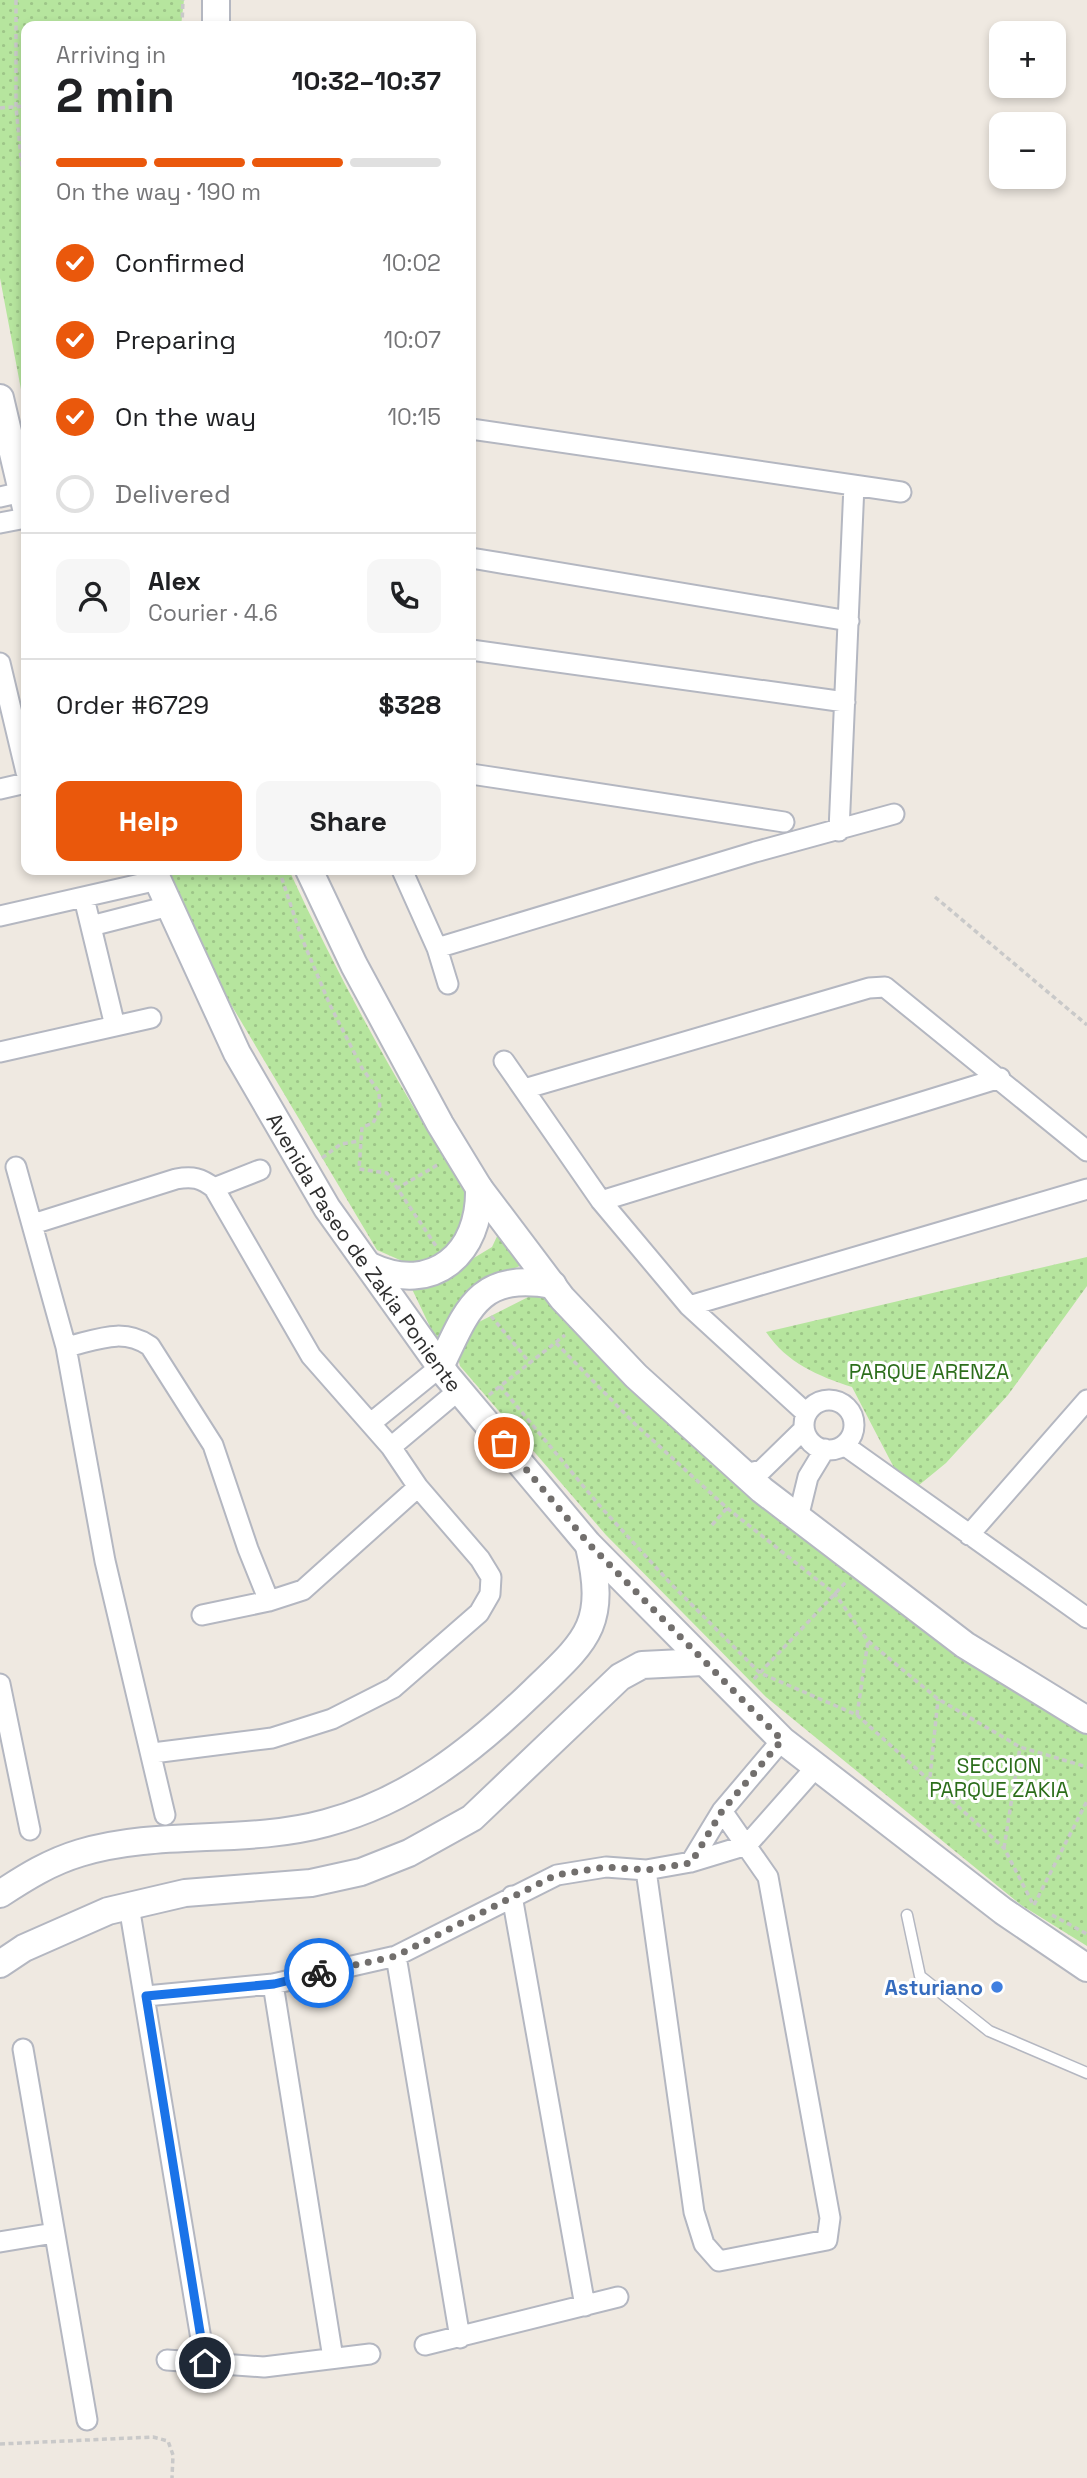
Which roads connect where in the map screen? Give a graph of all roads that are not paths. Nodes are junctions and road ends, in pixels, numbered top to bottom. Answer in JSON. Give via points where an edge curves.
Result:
{"nodes":[{"id":1,"x":215,"y":0,"type":"edge"},
{"id":2,"x":216,"y":21,"type":"edge"},
{"id":3,"x":0,"y":398,"type":"edge"},
{"id":4,"x":476,"y":430,"type":"edge"},
{"id":5,"x":854,"y":485,"type":"junction"},
{"id":6,"x":901,"y":492,"type":"dead end"},
{"id":7,"x":19,"y":504,"type":"edge"},
{"id":8,"x":0,"y":523,"type":"edge"},
{"id":9,"x":476,"y":559,"type":"edge"},
{"id":10,"x":849,"y":621,"type":"junction"},
{"id":11,"x":476,"y":651,"type":"edge"},
{"id":12,"x":0,"y":663,"type":"edge"},
{"id":13,"x":845,"y":702,"type":"junction"},
{"id":14,"x":21,"y":744,"type":"edge"},
{"id":15,"x":476,"y":775,"type":"edge"},
{"id":16,"x":21,"y":784,"type":"edge"},
{"id":17,"x":0,"y":789,"type":"edge"},
{"id":18,"x":894,"y":814,"type":"dead end"},
{"id":19,"x":758,"y":818,"type":"junction"},
{"id":20,"x":784,"y":822,"type":"dead end"},
{"id":21,"x":839,"y":831,"type":"junction"},
{"id":22,"x":755,"y":852,"type":"junction"},
{"id":23,"x":156,"y":875,"type":"edge"},
{"id":24,"x":311,"y":875,"type":"edge"},
{"id":25,"x":404,"y":875,"type":"edge"},
{"id":26,"x":84,"y":898,"type":"junction"},
{"id":27,"x":169,"y":906,"type":"junction"},
{"id":28,"x":0,"y":916,"type":"edge"},
{"id":29,"x":91,"y":926,"type":"junction"},
{"id":30,"x":437,"y":948,"type":"junction"},
{"id":31,"x":448,"y":985,"type":"dead end"},
{"id":32,"x":151,"y":1018,"type":"dead end"},
{"id":33,"x":115,"y":1026,"type":"junction"},
{"id":34,"x":0,"y":1052,"type":"edge"},
{"id":35,"x":504,"y":1061,"type":"dead end"},
{"id":36,"x":1000,"y":1078,"type":"junction"},
{"id":37,"x":524,"y":1088,"type":"junction"},
{"id":38,"x":1087,"y":1151,"type":"edge"},
{"id":39,"x":16,"y":1167,"type":"dead end"},
{"id":40,"x":260,"y":1170,"type":"dead end"},
{"id":41,"x":214,"y":1188,"type":"junction"},
{"id":42,"x":479,"y":1188,"type":"junction"},
{"id":43,"x":1087,"y":1189,"type":"edge"},
{"id":44,"x":601,"y":1201,"type":"junction"},
{"id":45,"x":33,"y":1224,"type":"junction"},
{"id":46,"x":370,"y":1266,"type":"junction"},
{"id":47,"x":553,"y":1285,"type":"junction"},
{"id":48,"x":689,"y":1306,"type":"junction"},
{"id":49,"x":66,"y":1347,"type":"junction"},
{"id":50,"x":440,"y":1367,"type":"junction"},
{"id":51,"x":466,"y":1399,"type":"junction"},
{"id":52,"x":1087,"y":1400,"type":"edge"},
{"id":53,"x":805,"y":1421,"type":"junction"},
{"id":54,"x":371,"y":1423,"type":"junction"},
{"id":55,"x":391,"y":1447,"type":"junction"},
{"id":56,"x":834,"y":1447,"type":"junction"},
{"id":57,"x":745,"y":1474,"type":"junction"},
{"id":58,"x":418,"y":1486,"type":"junction"},
{"id":59,"x":798,"y":1518,"type":"junction"},
{"id":60,"x":969,"y":1535,"type":"junction"},
{"id":61,"x":589,"y":1544,"type":"junction"},
{"id":62,"x":269,"y":1601,"type":"junction"},
{"id":63,"x":1084,"y":1611,"type":"edge"},
{"id":64,"x":202,"y":1615,"type":"dead end"},
{"id":65,"x":703,"y":1662,"type":"junction"},
{"id":66,"x":0,"y":1684,"type":"edge"},
{"id":67,"x":1087,"y":1720,"type":"edge"},
{"id":68,"x":782,"y":1740,"type":"junction"},
{"id":69,"x":153,"y":1753,"type":"junction"},
{"id":70,"x":816,"y":1767,"type":"junction"},
{"id":71,"x":722,"y":1811,"type":"junction"},
{"id":72,"x":165,"y":1815,"type":"dead end"},
{"id":73,"x":30,"y":1830,"type":"dead end"},
{"id":74,"x":747,"y":1846,"type":"junction"},
{"id":75,"x":691,"y":1863,"type":"junction"},
{"id":76,"x":646,"y":1870,"type":"junction"},
{"id":77,"x":0,"y":1894,"type":"edge"},
{"id":78,"x":512,"y":1896,"type":"junction"},
{"id":79,"x":129,"y":1906,"type":"junction"},
{"id":80,"x":907,"y":1915,"type":"dead end"},
{"id":81,"x":396,"y":1956,"type":"junction"},
{"id":82,"x":0,"y":1964,"type":"edge"},
{"id":83,"x":1087,"y":1968,"type":"edge"},
{"id":84,"x":274,"y":1984,"type":"junction"},
{"id":85,"x":146,"y":1996,"type":"junction"},
{"id":86,"x":23,"y":2049,"type":"dead end"},
{"id":87,"x":1087,"y":2073,"type":"edge"},
{"id":88,"x":54,"y":2233,"type":"junction"},
{"id":89,"x":0,"y":2242,"type":"edge"},
{"id":90,"x":618,"y":2297,"type":"dead end"},
{"id":91,"x":585,"y":2306,"type":"junction"},
{"id":92,"x":460,"y":2338,"type":"junction"},
{"id":93,"x":425,"y":2345,"type":"dead end"},
{"id":94,"x":370,"y":2354,"type":"dead end"},
{"id":95,"x":333,"y":2358,"type":"junction"},
{"id":96,"x":167,"y":2360,"type":"dead end"},
{"id":97,"x":205,"y":2363,"type":"junction"},
{"id":98,"x":87,"y":2420,"type":"dead end"}],
"edges":[{"from":1,"to":2,"type":"street"},
{"from":3,"to":7,"type":"street"},
{"from":4,"to":5,"type":"street"},
{"from":5,"to":6,"type":"street"},
{"from":5,"to":10,"type":"street"},
{"from":7,"to":8,"type":"street"},
{"from":9,"to":10,"type":"street"},
{"from":10,"to":13,"type":"street"},
{"from":11,"to":13,"type":"street"},
{"from":12,"to":14,"type":"street"},
{"from":13,"to":21,"type":"street"},
{"from":15,"to":19,"type":"street"},
{"from":16,"to":17,"type":"street"},
{"from":18,"to":21,"type":"street"},
{"from":19,"to":20,"type":"street"},
{"from":19,"to":22,"type":"street"},
{"from":21,"to":22,"type":"street"},
{"from":22,"to":30,"type":"street"},
{"from":23,"to":26,"type":"street"},
{"from":23,"to":27,"type":"street","name":"Avenida Paseo de Zakia Poniente"},
{"from":24,"to":42,"type":"street","via":[[354,965]]},
{"from":25,"to":30,"type":"street"},
{"from":26,"to":28,"type":"street"},
{"from":26,"to":29,"type":"street"},
{"from":27,"to":29,"type":"street"},
{"from":27,"to":46,"type":"street","name":"Avenida Paseo de Zakia Poniente","via":[[237,1053],[304,1171]]},
{"from":29,"to":33,"type":"street"},
{"from":30,"to":31,"type":"street"},
{"from":32,"to":33,"type":"street"},
{"from":33,"to":34,"type":"street"},
{"from":35,"to":37,"type":"street"},
{"from":36,"to":37,"type":"street","via":[[885,987]]},
{"from":36,"to":38,"type":"street"},
{"from":36,"to":44,"type":"street"},
{"from":37,"to":44,"type":"street"},
{"from":39,"to":45,"type":"street"},
{"from":40,"to":41,"type":"street"},
{"from":41,"to":45,"type":"street","via":[[190,1176]]},
{"from":41,"to":54,"type":"street","via":[[311,1356]]},
{"from":42,"to":46,"type":"street","via":[[478,1221],[467,1245],[449,1265],[431,1273],[398,1276]]},
{"from":42,"to":47,"type":"street"},
{"from":43,"to":48,"type":"street"},
{"from":44,"to":48,"type":"street"},
{"from":45,"to":49,"type":"street"},
{"from":46,"to":50,"type":"street","name":"Avenida Paseo de Zakia Poniente"},
{"from":47,"to":50,"type":"street","via":[[510,1282],[489,1289],[458,1325]]},
{"from":47,"to":57,"type":"street","via":[[636,1376]]},
{"from":48,"to":53,"type":"street"},
{"from":49,"to":62,"type":"street","via":[[125,1335],[136,1336],[150,1346],[213,1445]]},
{"from":49,"to":69,"type":"street","via":[[105,1561]]},
{"from":50,"to":51,"type":"street","name":"Avenida Paseo de Zakia Poniente"},
{"from":50,"to":54,"type":"street"},
{"from":51,"to":55,"type":"street"},
{"from":51,"to":61,"type":"street","name":"Avenida Paseo de Zakia Poniente"},
{"from":52,"to":60,"type":"street"},
{"from":53,"to":56,"type":"street","via":[[815,1446]]},
{"from":53,"to":56,"type":"street","via":[[821,1401],[841,1402],[853,1418],[854,1428]]},
{"from":53,"to":57,"type":"street","via":[[762,1470]]},
{"from":54,"to":55,"type":"street"},
{"from":55,"to":58,"type":"street"},
{"from":56,"to":59,"type":"street","via":[[808,1477]]},
{"from":56,"to":60,"type":"street"},
{"from":57,"to":59,"type":"street"},
{"from":58,"to":62,"type":"street","via":[[303,1590]]},
{"from":58,"to":69,"type":"street","via":[[491,1577],[490,1594],[479,1613],[393,1688],[332,1719],[272,1738]]},
{"from":59,"to":67,"type":"street","via":[[965,1645]]},
{"from":60,"to":63,"type":"street"},
{"from":61,"to":65,"type":"street","name":"Avenida Paseo de Zakia Poniente"},
{"from":61,"to":77,"type":"street","via":[[597,1580],[596,1608],[588,1634],[505,1719],[431,1779],[325,1824],[246,1835],[153,1840],[82,1853],[40,1868]]},
{"from":62,"to":64,"type":"street"},
{"from":65,"to":68,"type":"street","name":"Avenida Paseo de Zakia Poniente"},
{"from":65,"to":79,"type":"street","via":[[642,1665],[620,1677],[472,1818],[409,1853],[361,1872],[311,1883],[185,1893]]},
{"from":66,"to":73,"type":"street"},
{"from":68,"to":70,"type":"street","name":"Avenida Paseo de Zakia Poniente"},
{"from":68,"to":71,"type":"street"},
{"from":69,"to":72,"type":"street"},
{"from":70,"to":74,"type":"street"},
{"from":70,"to":83,"type":"street","name":"Avenida Paseo de Zakia Poniente","via":[[1003,1911]]},
{"from":71,"to":74,"type":"street"},
{"from":71,"to":75,"type":"street"},
{"from":74,"to":75,"type":"street"},
{"from":74,"to":76,"type":"street","via":[[768,1877],[830,2218],[827,2239],[719,2261],[704,2244],[694,2212]]},
{"from":75,"to":76,"type":"street"},
{"from":76,"to":78,"type":"street","via":[[606,1867],[556,1875]]},
{"from":78,"to":81,"type":"street"},
{"from":78,"to":91,"type":"street"},
{"from":79,"to":82,"type":"street","via":[[24,1948]]},
{"from":79,"to":85,"type":"street"},
{"from":80,"to":87,"type":"lane","via":[[920,1976],[989,2031]]},
{"from":81,"to":84,"type":"street"},
{"from":81,"to":92,"type":"street"},
{"from":84,"to":85,"type":"street"},
{"from":84,"to":95,"type":"street"},
{"from":85,"to":97,"type":"street"},
{"from":86,"to":88,"type":"street"},
{"from":88,"to":89,"type":"street"},
{"from":88,"to":98,"type":"street"},
{"from":90,"to":91,"type":"street"},
{"from":91,"to":92,"type":"street"},
{"from":92,"to":93,"type":"street"},
{"from":94,"to":95,"type":"street"},
{"from":95,"to":97,"type":"street","via":[[281,2366]]},
{"from":96,"to":97,"type":"street"}]}
